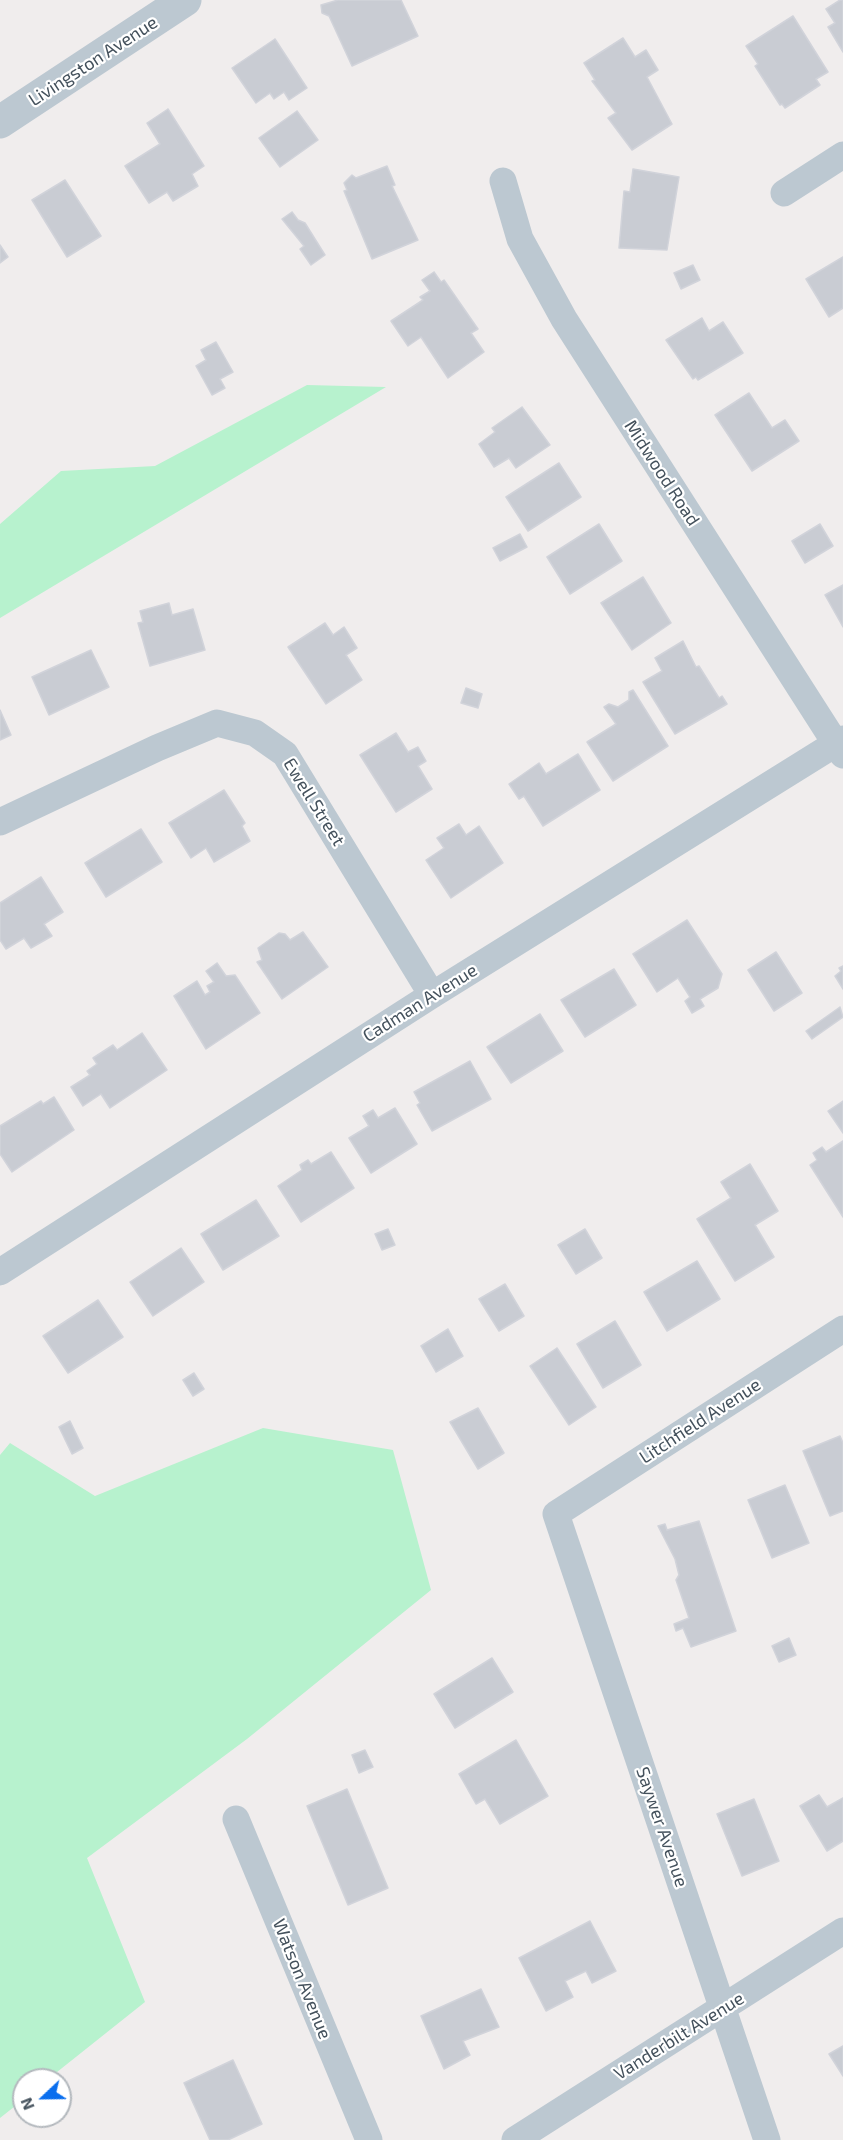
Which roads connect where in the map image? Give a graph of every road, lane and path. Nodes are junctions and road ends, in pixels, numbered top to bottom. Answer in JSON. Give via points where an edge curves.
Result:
{"nodes":[{"id":1,"x":185,"y":0,"type":"edge"},
{"id":2,"x":0,"y":122,"type":"edge"},
{"id":3,"x":843,"y":155,"type":"edge"},
{"id":4,"x":503,"y":181,"type":"dead end"},
{"id":5,"x":784,"y":193,"type":"dead end"},
{"id":6,"x":841,"y":746,"type":"edge"},
{"id":7,"x":0,"y":822,"type":"edge"},
{"id":8,"x":432,"y":995,"type":"junction"},
{"id":9,"x":0,"y":1272,"type":"edge"},
{"id":10,"x":843,"y":1329,"type":"edge"},
{"id":11,"x":556,"y":1514,"type":"joint"},
{"id":12,"x":236,"y":1819,"type":"dead end"},
{"id":13,"x":843,"y":1931,"type":"edge"},
{"id":14,"x":724,"y":2009,"type":"junction"},
{"id":15,"x":369,"y":2140,"type":"edge"},
{"id":16,"x":515,"y":2140,"type":"edge"},
{"id":17,"x":767,"y":2140,"type":"edge"}],
"edges":[{"from":1,"to":2,"type":"street","name":"Livingston Avenue"},
{"from":3,"to":5,"type":"street"},
{"from":4,"to":6,"type":"street","name":"Midwood Road","via":[[520,239],[564,319]]},
{"from":6,"to":8,"type":"street","name":"Cadman Avenue"},
{"from":7,"to":8,"type":"street","name":"Ewell Street","via":[[217,723],[255,733],[285,754]]},
{"from":8,"to":9,"type":"street","name":"Cadman Avenue"},
{"from":10,"to":11,"type":"street","name":"Litchfield Avenue"},
{"from":11,"to":14,"type":"street","name":"Saywer Avenue"},
{"from":12,"to":15,"type":"street","name":"Watson Avenue"},
{"from":13,"to":14,"type":"street","name":"Vanderbilt Avenue"},
{"from":14,"to":16,"type":"street","name":"Vanderbilt Avenue"},
{"from":14,"to":17,"type":"street","name":"Saywer Avenue"}]}
